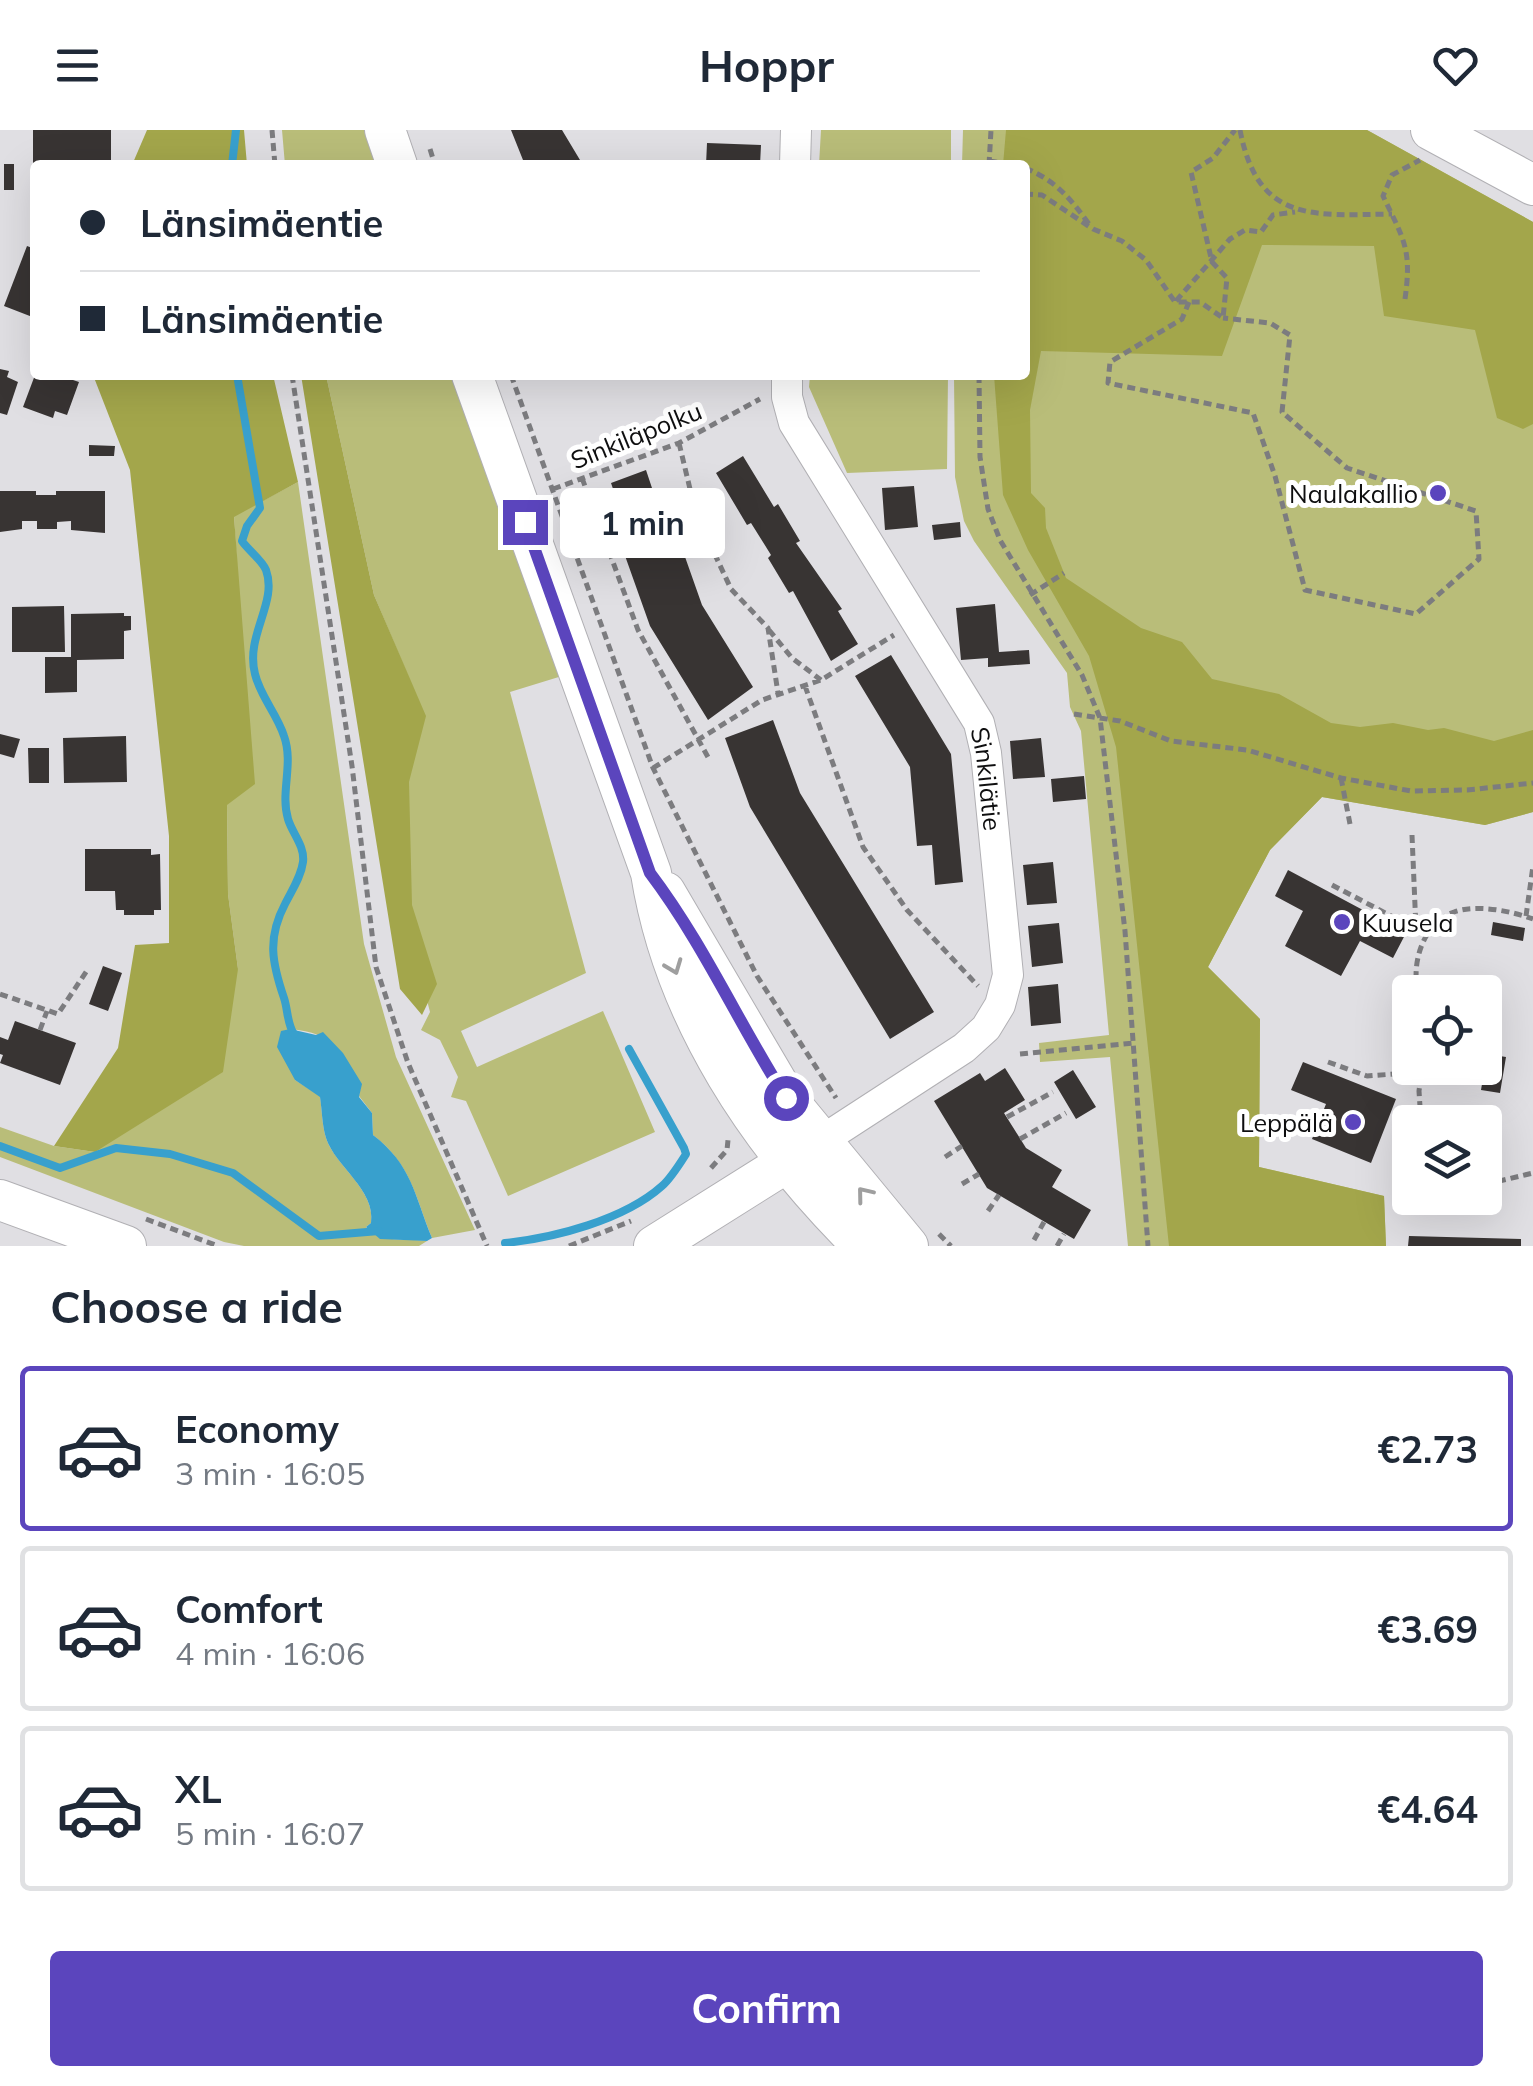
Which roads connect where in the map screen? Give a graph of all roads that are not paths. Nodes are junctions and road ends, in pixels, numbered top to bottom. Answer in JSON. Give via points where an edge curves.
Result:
{"nodes":[{"id":1,"x":385,"y":130,"type":"edge"},
{"id":2,"x":796,"y":130,"type":"edge"},
{"id":3,"x":1432,"y":142,"type":"edge"},
{"id":4,"x":395,"y":160,"type":"edge"},
{"id":5,"x":795,"y":160,"type":"edge"},
{"id":6,"x":1533,"y":185,"type":"edge"},
{"id":7,"x":474,"y":380,"type":"edge"},
{"id":8,"x":787,"y":386,"type":"edge"},
{"id":9,"x":650,"y":873,"type":"junction"},
{"id":10,"x":836,"y":1131,"type":"junction"},
{"id":11,"x":786,"y":1164,"type":"junction"},
{"id":12,"x":0,"y":1200,"type":"edge"},
{"id":13,"x":644,"y":1233,"type":"edge"},
{"id":14,"x":918,"y":1234,"type":"edge"},
{"id":15,"x":126,"y":1246,"type":"edge"},
{"id":16,"x":863,"y":1246,"type":"edge"}],
"edges":[{"from":1,"to":4,"type":"main road"},
{"from":2,"to":5,"type":"street"},
{"from":3,"to":6,"type":"main road"},
{"from":7,"to":9,"type":"main road"},
{"from":8,"to":10,"type":"street","name":"Sinkilätie","via":[[794,423],[978,722],[1008,975],[1000,1005],[964,1048]]},
{"from":9,"to":10,"type":"main road","via":[[786,1098]]},
{"from":9,"to":11,"type":"main road","one_way":true,"via":[[666,946],[692,1010]]},
{"from":10,"to":11,"type":"main road"},
{"from":14,"to":10,"type":"main road","one_way":true},
{"from":11,"to":13,"type":"main road"},
{"from":11,"to":16,"type":"main road"},
{"from":12,"to":15,"type":"main road"}]}
